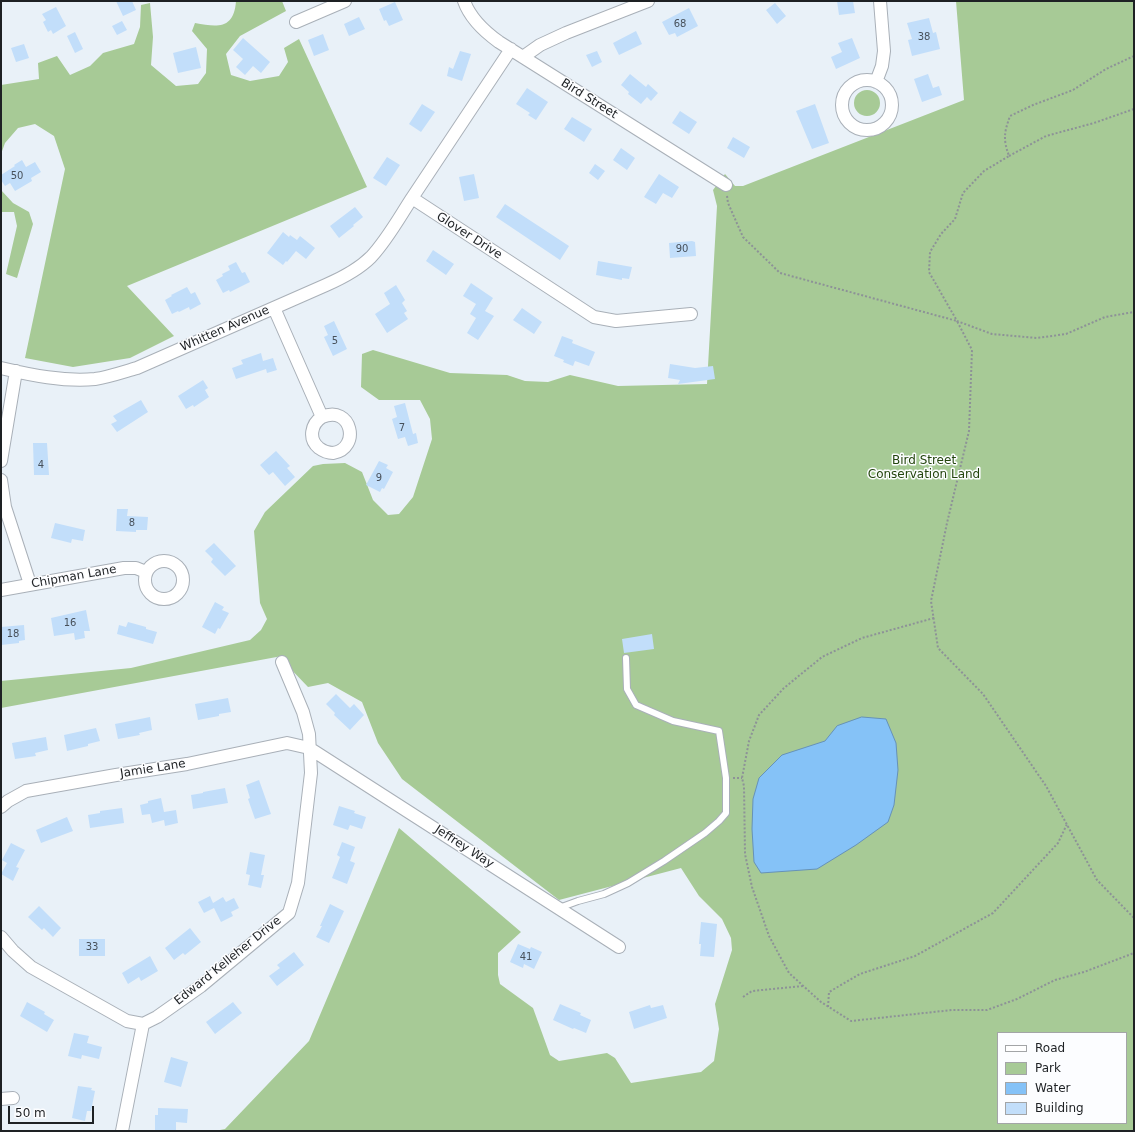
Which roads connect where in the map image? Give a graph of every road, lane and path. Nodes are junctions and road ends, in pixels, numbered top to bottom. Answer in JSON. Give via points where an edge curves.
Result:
{"nodes":[{"id":1,"x":345,"y":1,"type":"edge"},
{"id":2,"x":464,"y":1,"type":"edge"},
{"id":3,"x":648,"y":1,"type":"edge"},
{"id":4,"x":880,"y":1,"type":"edge"},
{"id":5,"x":296,"y":22,"type":"dead end"},
{"id":6,"x":510,"y":49,"type":"junction"},
{"id":7,"x":1134,"y":56,"type":"edge"},
{"id":8,"x":524,"y":57,"type":"junction"},
{"id":9,"x":876,"y":82,"type":"junction"},
{"id":10,"x":1134,"y":108,"type":"edge"},
{"id":11,"x":1010,"y":156,"type":"junction"},
{"id":12,"x":726,"y":185,"type":"joint"},
{"id":13,"x":412,"y":198,"type":"junction"},
{"id":14,"x":274,"y":308,"type":"junction"},
{"id":15,"x":1134,"y":312,"type":"edge"},
{"id":16,"x":691,"y":314,"type":"dead end"},
{"id":17,"x":957,"y":321,"type":"junction"},
{"id":18,"x":1,"y":368,"type":"edge"},
{"id":19,"x":16,"y":371,"type":"junction"},
{"id":20,"x":322,"y":417,"type":"dead end"},
{"id":21,"x":1,"y":461,"type":"edge"},
{"id":22,"x":1,"y":480,"type":"edge"},
{"id":23,"x":146,"y":572,"type":"dead end"},
{"id":24,"x":30,"y":584,"type":"junction"},
{"id":25,"x":1,"y":590,"type":"edge"},
{"id":26,"x":934,"y":618,"type":"junction"},
{"id":27,"x":626,"y":658,"type":"dead end"},
{"id":28,"x":282,"y":662,"type":"dead end"},
{"id":29,"x":310,"y":748,"type":"junction"},
{"id":30,"x":1,"y":807,"type":"edge"},
{"id":31,"x":1067,"y":824,"type":"junction"},
{"id":32,"x":559,"y":908,"type":"junction"},
{"id":33,"x":1134,"y":918,"type":"edge"},
{"id":34,"x":1,"y":936,"type":"edge"},
{"id":35,"x":619,"y":947,"type":"dead end"},
{"id":36,"x":1134,"y":953,"type":"edge"},
{"id":37,"x":803,"y":986,"type":"junction"},
{"id":38,"x":743,"y":997,"type":"dead end"},
{"id":39,"x":828,"y":1007,"type":"junction"},
{"id":40,"x":142,"y":1024,"type":"junction"},
{"id":41,"x":13,"y":1098,"type":"dead end"},
{"id":42,"x":1,"y":1100,"type":"edge"},
{"id":43,"x":122,"y":1131,"type":"edge"}],
"edges":[{"from":1,"to":5,"type":"street"},
{"from":2,"to":6,"type":"street","name":"Bird Street","via":[[479,24]]},
{"from":3,"to":8,"type":"street","via":[[559,36],[540,45]]},
{"from":4,"to":9,"type":"street","via":[[884,51]]},
{"from":6,"to":8,"type":"street","name":"Bird Street"},
{"from":6,"to":13,"type":"street"},
{"from":7,"to":11,"type":"path","via":[[1106,69],[1073,90],[1010,116],[1005,129]]},
{"from":8,"to":12,"type":"street","name":"Bird Street"},
{"from":9,"to":9,"type":"street","via":[[868,81],[854,85],[844,97],[844,112],[847,119],[860,129],[877,128],[889,117],[892,105],[889,93]]},
{"from":10,"to":11,"type":"path","via":[[1094,123],[1046,136]]},
{"from":11,"to":17,"type":"path","via":[[984,171],[963,193],[955,219],[941,234],[930,252],[929,272]]},
{"from":12,"to":17,"type":"path","via":[[728,203],[743,237],[780,273]]},
{"from":13,"to":14,"type":"street","name":"Whitten Avenue","via":[[382,243],[360,266],[338,280]]},
{"from":13,"to":16,"type":"street","name":"Glover Drive","via":[[594,317],[616,321]]},
{"from":14,"to":19,"type":"street","name":"Whitten Avenue","via":[[147,364],[116,374],[76,380]]},
{"from":14,"to":20,"type":"street"},
{"from":15,"to":17,"type":"path","via":[[1105,317],[1066,334],[1037,338],[992,334]]},
{"from":17,"to":26,"type":"path","via":[[972,350],[969,431],[931,601]]},
{"from":18,"to":19,"type":"street","name":"Whitten Avenue"},
{"from":19,"to":21,"type":"street"},
{"from":22,"to":24,"type":"street","via":[[5,507]]},
{"from":23,"to":24,"type":"street","name":"Chipman Lane","via":[[136,568],[124,568]]},
{"from":24,"to":25,"type":"street","name":"Chipman Lane"},
{"from":26,"to":31,"type":"path","via":[[938,648],[983,694],[1046,786]]},
{"from":26,"to":37,"type":"path","via":[[862,638],[822,657],[784,688],[759,715],[749,741],[742,778],[745,854],[752,887],[769,936],[789,973]]},
{"from":27,"to":32,"type":"lane","via":[[627,689],[636,705],[673,721],[719,731],[726,778],[726,813],[705,832],[628,883],[604,894]]},
{"from":28,"to":29,"type":"street","name":"Edward Kelleher Drive","via":[[303,712]]},
{"from":29,"to":30,"type":"street","name":"Jamie Lane","via":[[287,743],[194,763],[26,791]]},
{"from":29,"to":32,"type":"street","name":"Jeffrey Way"},
{"from":29,"to":40,"type":"street","name":"Edward Kelleher Drive","via":[[311,773],[298,883],[289,913],[201,986],[157,1017]]},
{"from":31,"to":33,"type":"path","via":[[1097,880]]},
{"from":31,"to":39,"type":"path","via":[[1058,843],[993,913],[915,956],[860,974],[829,992]]},
{"from":32,"to":35,"type":"street","name":"Jeffrey Way"},
{"from":34,"to":40,"type":"street","via":[[31,967],[127,1021]]},
{"from":36,"to":39,"type":"path","via":[[1055,980],[987,1010],[952,1010],[851,1021]]},
{"from":37,"to":38,"type":"path","via":[[752,991]]},
{"from":37,"to":39,"type":"path"},
{"from":40,"to":43,"type":"street"},
{"from":41,"to":42,"type":"street"}]}
